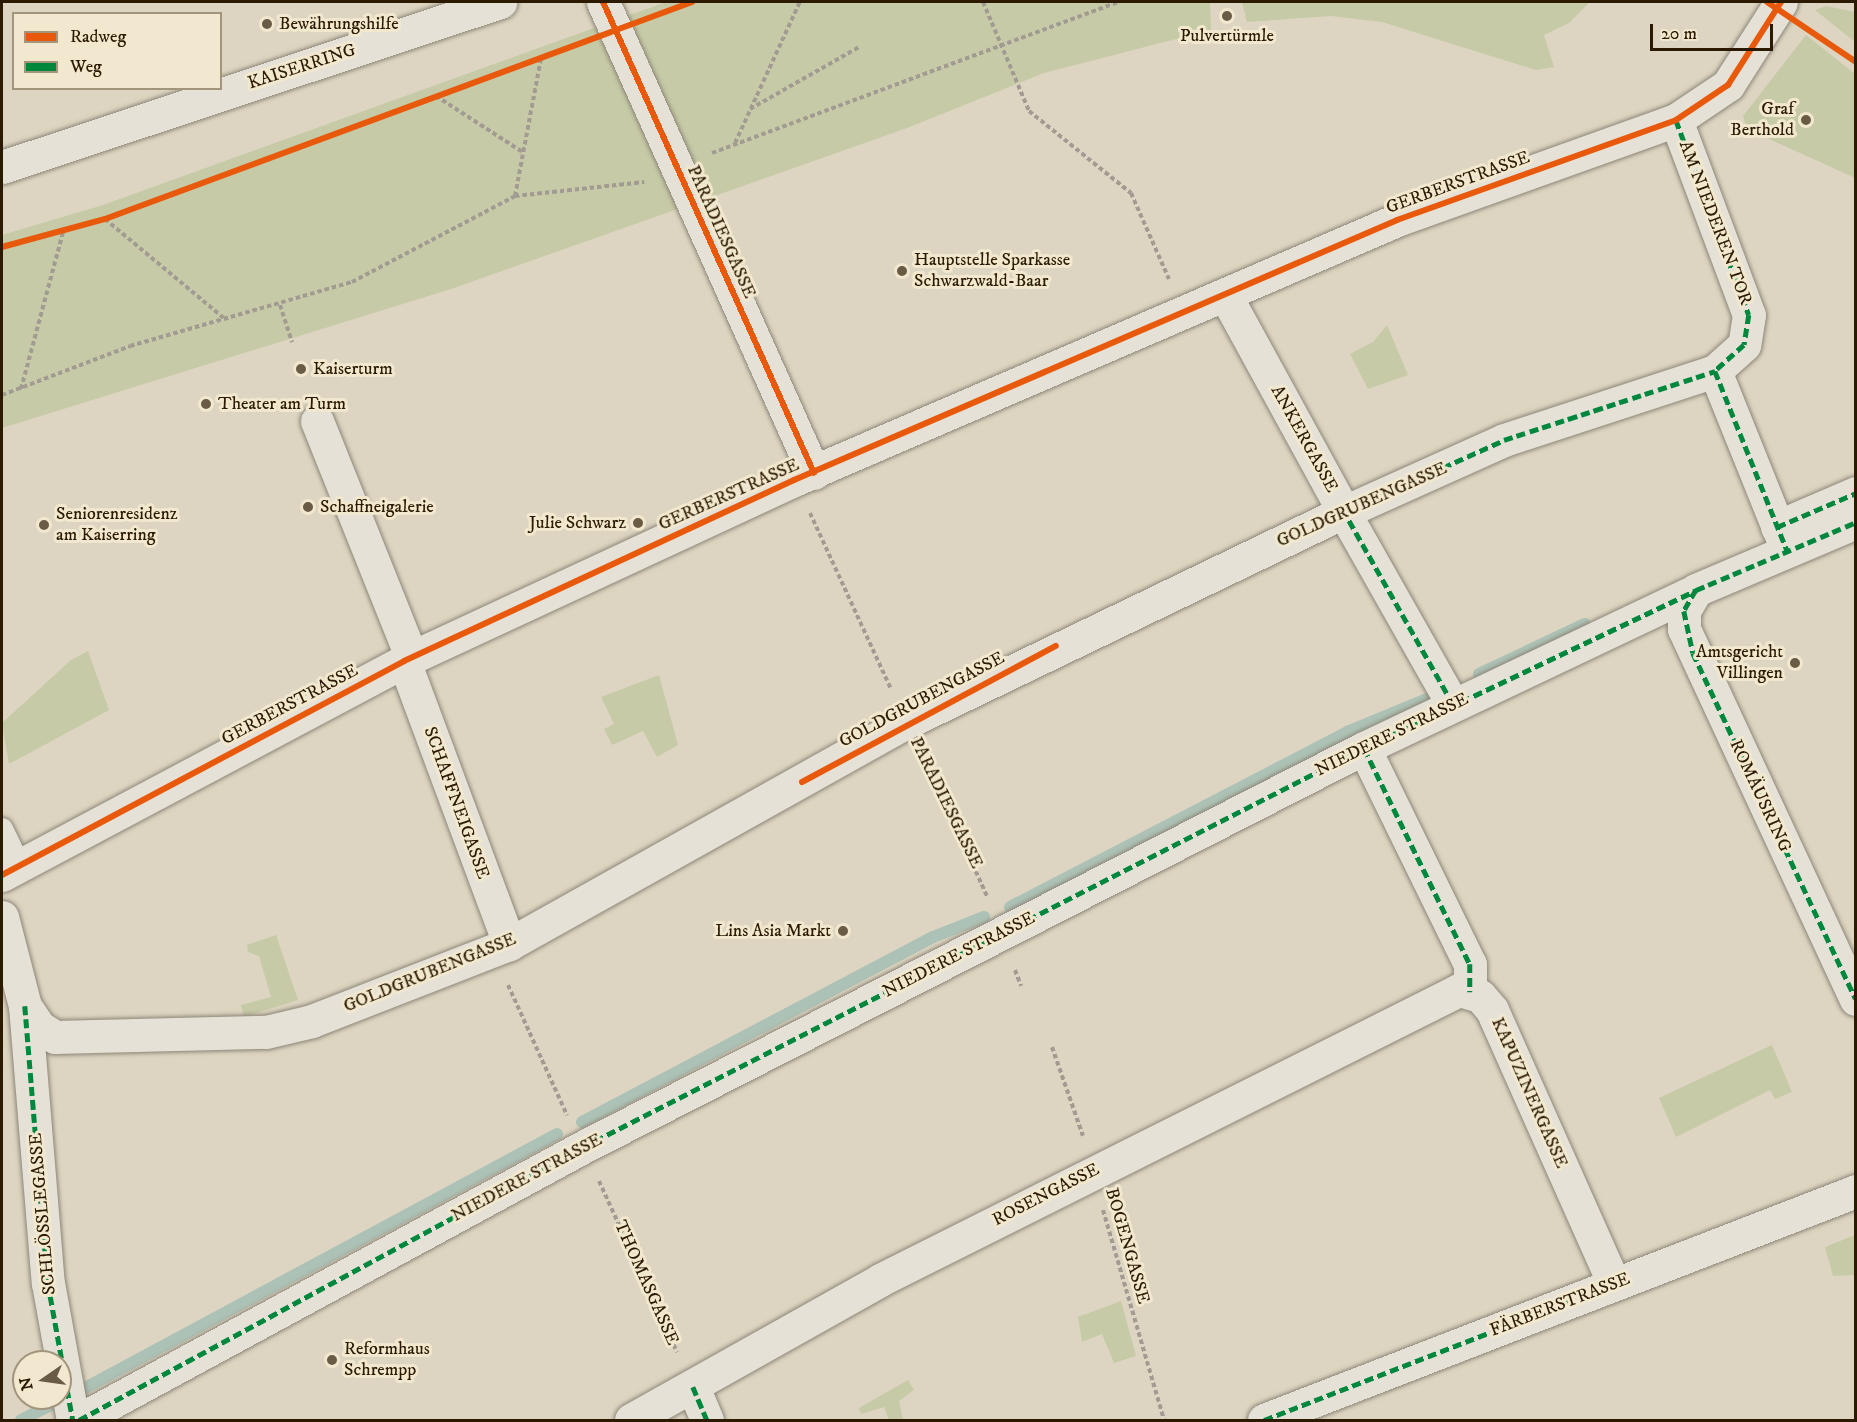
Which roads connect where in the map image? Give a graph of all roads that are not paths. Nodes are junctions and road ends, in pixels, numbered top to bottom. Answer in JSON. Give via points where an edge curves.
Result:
{"nodes":[{"id":1,"x":500,"y":2,"type":"edge"},
{"id":2,"x":603,"y":2,"type":"edge"},
{"id":3,"x":1781,"y":2,"type":"edge"},
{"id":4,"x":1676,"y":120,"type":"junction"},
{"id":5,"x":2,"y":167,"type":"edge"},
{"id":6,"x":1227,"y":298,"type":"junction"},
{"id":7,"x":1715,"y":371,"type":"junction"},
{"id":8,"x":317,"y":422,"type":"dead end"},
{"id":9,"x":804,"y":476,"type":"junction"},
{"id":10,"x":1856,"y":493,"type":"edge"},
{"id":11,"x":1344,"y":512,"type":"junction"},
{"id":12,"x":1856,"y":522,"type":"edge"},
{"id":13,"x":1782,"y":539,"type":"junction"},
{"id":14,"x":1696,"y":590,"type":"junction"},
{"id":15,"x":408,"y":660,"type":"junction"},
{"id":16,"x":1453,"y":705,"type":"junction"},
{"id":17,"x":1364,"y":748,"type":"junction"},
{"id":18,"x":2,"y":829,"type":"edge"},
{"id":19,"x":11,"y":871,"type":"edge"},
{"id":20,"x":2,"y":918,"type":"edge"},
{"id":21,"x":501,"y":948,"type":"junction"},
{"id":22,"x":1470,"y":992,"type":"junction"},
{"id":23,"x":1856,"y":999,"type":"edge"},
{"id":24,"x":25,"y":1006,"type":"junction"},
{"id":25,"x":1856,"y":1191,"type":"edge"},
{"id":26,"x":1614,"y":1284,"type":"junction"},
{"id":27,"x":693,"y":1387,"type":"junction"},
{"id":28,"x":74,"y":1420,"type":"edge"},
{"id":29,"x":79,"y":1420,"type":"edge"},
{"id":30,"x":631,"y":1420,"type":"edge"},
{"id":31,"x":707,"y":1420,"type":"edge"},
{"id":32,"x":1264,"y":1420,"type":"edge"}],
"edges":[{"from":1,"to":5,"type":"street","name":"KAISERRING"},
{"from":2,"to":9,"type":"street","name":"PARADIESGASSE"},
{"from":3,"to":4,"type":"street","name":"GERBERSTRASSE","via":[[1728,85]]},
{"from":4,"to":6,"type":"street","name":"GERBERSTRASSE","via":[[1397,220]]},
{"from":4,"to":7,"type":"street","name":"AM NIEDEREN TOR","via":[[1749,315],[1744,345]]},
{"from":6,"to":9,"type":"street","name":"GERBERSTRASSE"},
{"from":6,"to":11,"type":"street","name":"ANKERGASSE"},
{"from":7,"to":11,"type":"street","name":"GOLDGRUBENGASSE","via":[[1504,440]]},
{"from":7,"to":13,"type":"street"},
{"from":8,"to":15,"type":"street","name":"SCHAFFNEIGASSE"},
{"from":9,"to":15,"type":"street","name":"GERBERSTRASSE"},
{"from":10,"to":13,"type":"street","name":"NIEDERE STRASSE"},
{"from":11,"to":16,"type":"street","name":"ANKERGASSE"},
{"from":11,"to":21,"type":"street","name":"GOLDGRUBENGASSE","via":[[907,722]]},
{"from":12,"to":13,"type":"street","name":"NIEDERE STRASSE"},
{"from":13,"to":14,"type":"street","name":"NIEDERE STRASSE"},
{"from":14,"to":16,"type":"street","name":"NIEDERE STRASSE"},
{"from":14,"to":23,"type":"street","name":"ROMÄUSRING","via":[[1684,611],[1693,653]]},
{"from":15,"to":19,"type":"street","name":"GERBERSTRASSE"},
{"from":15,"to":21,"type":"street","name":"SCHAFFNEIGASSE"},
{"from":16,"to":17,"type":"street","name":"NIEDERE STRASSE"},
{"from":17,"to":22,"type":"street","via":[[1470,964]]},
{"from":17,"to":29,"type":"street","name":"NIEDERE STRASSE","via":[[583,1147]]},
{"from":18,"to":19,"type":"lane"},
{"from":20,"to":24,"type":"street","name":"GOLDGRUBENGASSE"},
{"from":21,"to":24,"type":"street","name":"GOLDGRUBENGASSE","via":[[312,1021],[266,1032],[55,1037],[39,1027]]},
{"from":22,"to":26,"type":"street","name":"KAPUZINERGASSE","via":[[1492,1010]]},
{"from":22,"to":27,"type":"street","name":"ROSENGASSE","via":[[1448,994],[1092,1171],[880,1280]]},
{"from":24,"to":28,"type":"street","name":"SCHLÖSSLEGASSE","via":[[48,1283]]},
{"from":25,"to":26,"type":"street","name":"FÄRBERSTRASSE"},
{"from":26,"to":32,"type":"street","name":"FÄRBERSTRASSE"},
{"from":27,"to":30,"type":"street","name":"ROSENGASSE"},
{"from":27,"to":31,"type":"street"}]}
